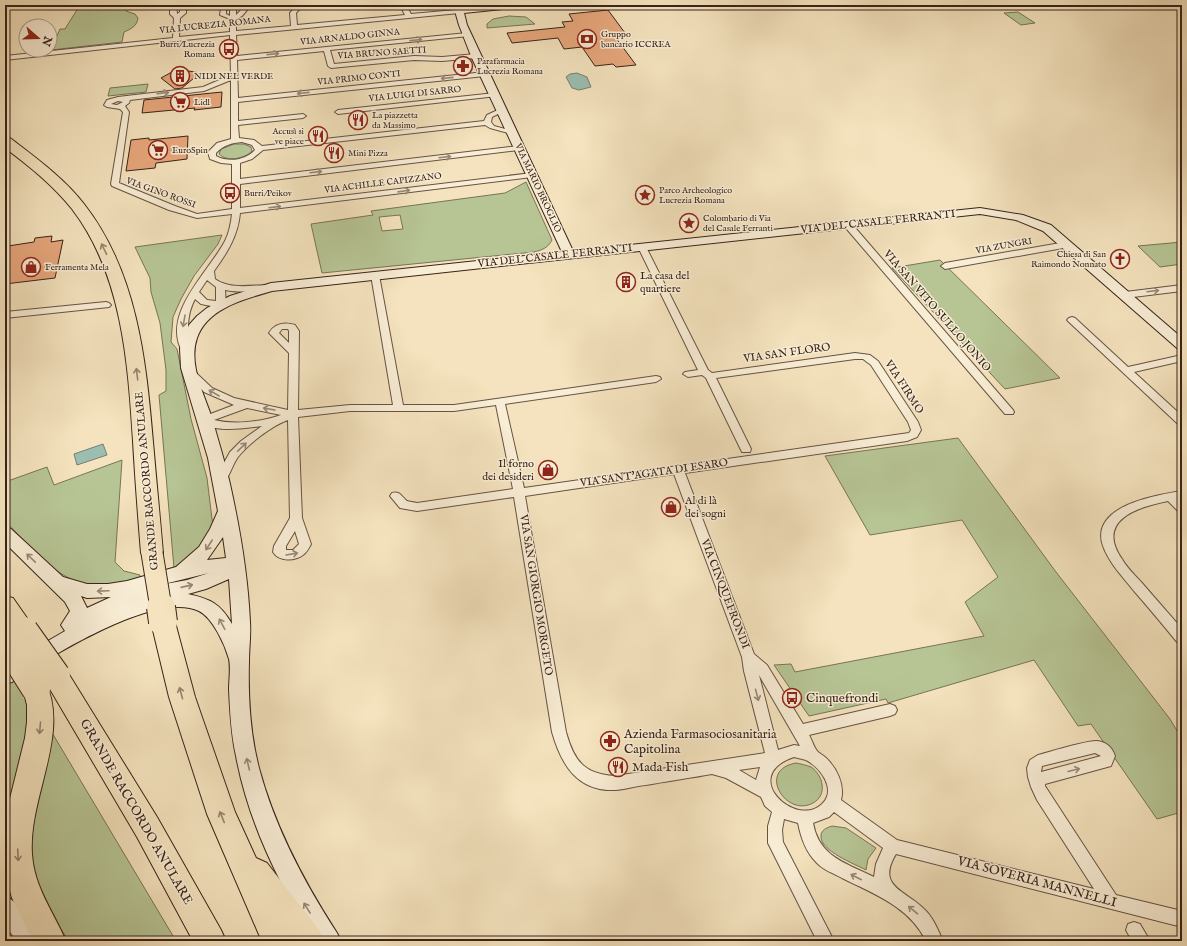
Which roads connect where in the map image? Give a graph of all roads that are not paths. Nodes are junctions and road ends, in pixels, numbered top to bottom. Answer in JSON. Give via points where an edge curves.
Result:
{"nodes":[{"id":1,"x":172,"y":5,"type":"edge"},
{"id":2,"x":183,"y":5,"type":"edge"},
{"id":3,"x":233,"y":5,"type":"edge"},
{"id":4,"x":237,"y":5,"type":"edge"},
{"id":5,"x":300,"y":5,"type":"edge"},
{"id":6,"x":402,"y":5,"type":"edge"},
{"id":7,"x":522,"y":5,"type":"edge"},
{"id":8,"x":458,"y":8,"type":"edge"},
{"id":9,"x":409,"y":16,"type":"junction"},
{"id":10,"x":177,"y":17,"type":"junction"},
{"id":11,"x":233,"y":18,"type":"junction"},
{"id":12,"x":294,"y":27,"type":"junction"},
{"id":13,"x":233,"y":33,"type":"junction"},
{"id":14,"x":467,"y":35,"type":"junction"},
{"id":15,"x":176,"y":39,"type":"junction"},
{"id":16,"x":327,"y":49,"type":"junction"},
{"id":17,"x":476,"y":56,"type":"junction"},
{"id":18,"x":5,"y":58,"type":"edge"},
{"id":19,"x":234,"y":58,"type":"junction"},
{"id":20,"x":485,"y":74,"type":"junction"},
{"id":21,"x":234,"y":76,"type":"junction"},
{"id":22,"x":495,"y":95,"type":"junction"},
{"id":23,"x":234,"y":100,"type":"junction"},
{"id":24,"x":502,"y":110,"type":"junction"},
{"id":25,"x":338,"y":112,"type":"dead end"},
{"id":26,"x":303,"y":116,"type":"dead end"},
{"id":27,"x":486,"y":123,"type":"junction"},
{"id":28,"x":235,"y":124,"type":"junction"},
{"id":29,"x":512,"y":132,"type":"junction"},
{"id":30,"x":5,"y":141,"type":"edge"},
{"id":31,"x":235,"y":141,"type":"junction"},
{"id":32,"x":259,"y":148,"type":"junction"},
{"id":33,"x":519,"y":148,"type":"junction"},
{"id":34,"x":237,"y":161,"type":"junction"},
{"id":35,"x":532,"y":175,"type":"junction"},
{"id":36,"x":236,"y":182,"type":"junction"},
{"id":37,"x":236,"y":212,"type":"junction"},
{"id":38,"x":848,"y":225,"type":"junction"},
{"id":39,"x":1066,"y":245,"type":"junction"},
{"id":40,"x":642,"y":247,"type":"junction"},
{"id":41,"x":566,"y":250,"type":"junction"},
{"id":42,"x":945,"y":266,"type":"dead end"},
{"id":43,"x":210,"y":270,"type":"junction"},
{"id":44,"x":375,"y":275,"type":"junction"},
{"id":45,"x":220,"y":287,"type":"junction"},
{"id":46,"x":271,"y":287,"type":"junction"},
{"id":47,"x":1182,"y":288,"type":"edge"},
{"id":48,"x":194,"y":292,"type":"junction"},
{"id":49,"x":1125,"y":295,"type":"junction"},
{"id":50,"x":106,"y":304,"type":"dead end"},
{"id":51,"x":221,"y":305,"type":"junction"},
{"id":52,"x":5,"y":315,"type":"edge"},
{"id":53,"x":1072,"y":320,"type":"dead end"},
{"id":54,"x":1182,"y":345,"type":"edge"},
{"id":55,"x":186,"y":352,"type":"junction"},
{"id":56,"x":294,"y":353,"type":"dead end"},
{"id":57,"x":867,"y":357,"type":"joint"},
{"id":58,"x":1182,"y":358,"type":"edge"},
{"id":59,"x":1127,"y":370,"type":"junction"},
{"id":60,"x":190,"y":372,"type":"junction"},
{"id":61,"x":688,"y":374,"type":"dead end"},
{"id":62,"x":707,"y":374,"type":"junction"},
{"id":63,"x":656,"y":379,"type":"dead end"},
{"id":64,"x":500,"y":402,"type":"junction"},
{"id":65,"x":245,"y":405,"type":"junction"},
{"id":66,"x":399,"y":409,"type":"junction"},
{"id":67,"x":1009,"y":412,"type":"dead end"},
{"id":68,"x":293,"y":414,"type":"junction"},
{"id":69,"x":204,"y":420,"type":"junction"},
{"id":70,"x":277,"y":420,"type":"junction"},
{"id":71,"x":1182,"y":422,"type":"edge"},
{"id":72,"x":915,"y":432,"type":"joint"},
{"id":73,"x":746,"y":449,"type":"dead end"},
{"id":74,"x":678,"y":470,"type":"junction"},
{"id":75,"x":221,"y":479,"type":"junction"},
{"id":76,"x":519,"y":493,"type":"junction"},
{"id":77,"x":396,"y":496,"type":"dead end"},
{"id":78,"x":1177,"y":496,"type":"edge"},
{"id":79,"x":1182,"y":508,"type":"edge"},
{"id":80,"x":227,"y":511,"type":"junction"},
{"id":81,"x":296,"y":518,"type":"dead end"},
{"id":82,"x":5,"y":533,"type":"edge"},
{"id":83,"x":236,"y":565,"type":"junction"},
{"id":84,"x":182,"y":572,"type":"junction"},
{"id":85,"x":58,"y":583,"type":"junction"},
{"id":86,"x":5,"y":605,"type":"edge"},
{"id":87,"x":71,"y":625,"type":"junction"},
{"id":88,"x":14,"y":636,"type":"edge"},
{"id":89,"x":1182,"y":638,"type":"edge"},
{"id":90,"x":749,"y":657,"type":"junction"},
{"id":91,"x":239,"y":660,"type":"junction"},
{"id":92,"x":5,"y":663,"type":"edge"},
{"id":93,"x":5,"y":676,"type":"edge"},
{"id":94,"x":46,"y":682,"type":"junction"},
{"id":95,"x":890,"y":710,"type":"dead end"},
{"id":96,"x":800,"y":731,"type":"junction"},
{"id":97,"x":812,"y":755,"type":"junction"},
{"id":98,"x":773,"y":758,"type":"junction"},
{"id":99,"x":710,"y":768,"type":"junction"},
{"id":100,"x":1036,"y":780,"type":"dead end"},
{"id":101,"x":765,"y":792,"type":"junction"},
{"id":102,"x":834,"y":796,"type":"junction"},
{"id":103,"x":781,"y":812,"type":"junction"},
{"id":104,"x":805,"y":818,"type":"junction"},
{"id":105,"x":233,"y":842,"type":"junction"},
{"id":106,"x":893,"y":846,"type":"junction"},
{"id":107,"x":891,"y":894,"type":"junction"},
{"id":108,"x":1112,"y":902,"type":"junction"},
{"id":109,"x":5,"y":908,"type":"edge"},
{"id":110,"x":1180,"y":919,"type":"edge"},
{"id":111,"x":32,"y":941,"type":"edge"},
{"id":112,"x":50,"y":941,"type":"edge"},
{"id":113,"x":210,"y":941,"type":"edge"},
{"id":114,"x":279,"y":941,"type":"edge"},
{"id":115,"x":308,"y":941,"type":"edge"},
{"id":116,"x":328,"y":941,"type":"edge"},
{"id":117,"x":826,"y":941,"type":"edge"},
{"id":118,"x":935,"y":941,"type":"edge"}],
"edges":[{"from":1,"to":10,"type":"street","via":[[173,14]]},
{"from":2,"to":10,"type":"street","via":[[183,13]]},
{"from":3,"to":11,"type":"street"},
{"from":3,"to":11,"type":"street","via":[[226,7],[222,13]]},
{"from":4,"to":11,"type":"street","via":[[244,11]]},
{"from":5,"to":12,"type":"street","via":[[293,13]]},
{"from":6,"to":9,"type":"street"},
{"from":7,"to":8,"type":"street","name":"VIA LUCREZIA ROMANA"},
{"from":8,"to":9,"type":"street","name":"VIA LUCREZIA ROMANA"},
{"from":8,"to":14,"type":"street","name":"VIA MARIO BROGLIO"},
{"from":9,"to":12,"type":"street","name":"VIA LUCREZIA ROMANA"},
{"from":10,"to":15,"type":"street"},
{"from":11,"to":13,"type":"street"},
{"from":12,"to":13,"type":"street","name":"VIA LUCREZIA ROMANA"},
{"from":13,"to":15,"type":"street","name":"VIA LUCREZIA ROMANA"},
{"from":13,"to":19,"type":"street"},
{"from":16,"to":14,"type":"street","name":"VIA ARNALDO GINNA","one_way":true},
{"from":14,"to":17,"type":"street","name":"VIA MARIO BROGLIO"},
{"from":15,"to":18,"type":"street","name":"VIA LUCREZIA ROMANA"},
{"from":16,"to":17,"type":"street","name":"VIA BRUNO SAETTI","via":[[331,66],[411,58]]},
{"from":19,"to":16,"type":"street","name":"VIA ARNALDO GINNA","one_way":true},
{"from":17,"to":20,"type":"street","name":"VIA MARIO BROGLIO"},
{"from":19,"to":21,"type":"street"},
{"from":20,"to":22,"type":"street","name":"VIA MARIO BROGLIO"},
{"from":20,"to":23,"type":"street","name":"VIA PRIMO CONTI","one_way":true},
{"from":21,"to":23,"type":"street"},
{"from":37,"to":21,"type":"street","name":"VIA GINO ROSSI","one_way":true,"via":[[194,216],[116,186],[115,181],[126,112],[123,102],[204,89]]},
{"from":22,"to":24,"type":"street","name":"VIA MARIO BROGLIO"},
{"from":22,"to":25,"type":"street","name":"VIA LUIGI DI SARRO"},
{"from":23,"to":28,"type":"street"},
{"from":24,"to":27,"type":"street","via":[[489,116]]},
{"from":24,"to":29,"type":"street","name":"VIA MARIO BROGLIO"},
{"from":26,"to":28,"type":"street"},
{"from":27,"to":29,"type":"street","name":"VIA MARIO BROGLIO"},
{"from":27,"to":32,"type":"street"},
{"from":28,"to":31,"type":"street"},
{"from":29,"to":33,"type":"street","name":"VIA MARIO BROGLIO"},
{"from":105,"to":30,"type":"highway","name":"GRANDE RACCORDO ANULARE","one_way":true,"bridge":true,"via":[[195,739],[163,622],[152,553],[141,407],[126,310],[112,267],[98,236],[70,197],[47,173]]},
{"from":31,"to":32,"type":"street","via":[[252,142]]},
{"from":31,"to":34,"type":"street","via":[[218,146],[212,155],[222,161]]},
{"from":32,"to":34,"type":"street","via":[[252,157]]},
{"from":33,"to":35,"type":"street","name":"VIA MARIO BROGLIO"},
{"from":36,"to":33,"type":"street","one_way":true},
{"from":34,"to":36,"type":"street"},
{"from":37,"to":35,"type":"street","name":"VIA ACHILLE CAPIZZANO","one_way":true},
{"from":35,"to":41,"type":"street","name":"VIA MARIO BROGLIO"},
{"from":36,"to":37,"type":"street"},
{"from":37,"to":43,"type":"street","via":[[229,241]]},
{"from":38,"to":39,"type":"street","name":"VIA DEL CASALE FERRANTI","via":[[986,212],[1015,216],[1041,225]]},
{"from":38,"to":40,"type":"street","name":"VIA DEL CASALE FERRANTI"},
{"from":38,"to":67,"type":"street","name":"VIA SAN VITO SULLO JONIO"},
{"from":39,"to":42,"type":"street","name":"VIA ZUNGRI"},
{"from":39,"to":49,"type":"street","name":"VIA DEL CASALE FERRANTI"},
{"from":40,"to":41,"type":"street","name":"VIA DEL CASALE FERRANTI"},
{"from":40,"to":62,"type":"street"},
{"from":41,"to":44,"type":"street","name":"VIA DEL CASALE FERRANTI","via":[[544,257]]},
{"from":43,"to":45,"type":"street","via":[[211,280]]},
{"from":43,"to":48,"type":"street"},
{"from":44,"to":46,"type":"street","name":"VIA DEL CASALE FERRANTI"},
{"from":44,"to":66,"type":"street"},
{"from":45,"to":46,"type":"street"},
{"from":45,"to":51,"type":"street"},
{"from":46,"to":51,"type":"street","name":"VIA DEL CASALE FERRANTI"},
{"from":49,"to":47,"type":"street","one_way":true},
{"from":48,"to":51,"type":"street","via":[[204,302]]},
{"from":48,"to":55,"type":"street","one_way":true,"via":[[182,328]]},
{"from":49,"to":54,"type":"street","name":"VIA DEL CASALE FERRANTI"},
{"from":50,"to":52,"type":"street"},
{"from":51,"to":55,"type":"street","name":"VIA DEL CASALE FERRANTI","via":[[194,328]]},
{"from":53,"to":59,"type":"street"},
{"from":55,"to":60,"type":"street","name":"VIA DEL CASALE FERRANTI"},
{"from":56,"to":68,"type":"street"},
{"from":57,"to":62,"type":"street","name":"VIA SAN FLORO","via":[[855,356]]},
{"from":57,"to":72,"type":"street","name":"VIA FIRMO","via":[[875,363],[913,422]]},
{"from":58,"to":59,"type":"street"},
{"from":59,"to":71,"type":"street"},
{"from":65,"to":60,"type":"street","one_way":true,"via":[[231,402],[208,390]]},
{"from":60,"to":69,"type":"street","name":"VIA DEL CASALE FERRANTI"},
{"from":61,"to":62,"type":"street","name":"VIA SAN FLORO"},
{"from":62,"to":73,"type":"street"},
{"from":63,"to":64,"type":"street"},
{"from":64,"to":66,"type":"street","via":[[445,409]]},
{"from":64,"to":76,"type":"street","name":"VIA SAN GIORGIO MORGETO"},
{"from":68,"to":65,"type":"street","one_way":true},
{"from":65,"to":69,"type":"street"},
{"from":66,"to":68,"type":"street","via":[[346,408]]},
{"from":68,"to":70,"type":"street"},
{"from":68,"to":81,"type":"street"},
{"from":69,"to":70,"type":"street","via":[[214,425],[225,426]]},
{"from":69,"to":75,"type":"street","name":"VIA DEL CASALE FERRANTI"},
{"from":75,"to":70,"type":"street","one_way":true,"via":[[234,455]]},
{"from":72,"to":74,"type":"street","name":"VIA SANT'AGATA DI ESARO","via":[[907,437],[892,440]]},
{"from":74,"to":76,"type":"street","name":"VIA SANT'AGATA DI ESARO"},
{"from":74,"to":90,"type":"street","name":"VIA CINQUEFRONDI"},
{"from":75,"to":80,"type":"street","name":"VIA DEL CASALE FERRANTI"},
{"from":76,"to":77,"type":"street","name":"VIA SANT'AGATA DI ESARO","via":[[417,507],[404,505]]},
{"from":76,"to":99,"type":"street","name":"VIA SAN GIORGIO MORGETO","via":[[562,742],[573,766],[588,779],[603,783],[622,783]]},
{"from":78,"to":79,"type":"street"},
{"from":78,"to":89,"type":"street","via":[[1146,502],[1125,511],[1111,522],[1106,535],[1109,548],[1120,566]]},
{"from":80,"to":83,"type":"street","name":"VIA DEL CASALE FERRANTI"},
{"from":80,"to":84,"type":"street","one_way":true,"via":[[205,552]]},
{"from":85,"to":82,"type":"street","one_way":true},
{"from":83,"to":84,"type":"street"},
{"from":87,"to":83,"type":"street","one_way":true,"via":[[120,602],[217,578]]},
{"from":83,"to":91,"type":"street","name":"VIA DEL CASALE FERRANTI","via":[[241,619]]},
{"from":84,"to":85,"type":"street","one_way":true,"via":[[132,587],[108,591],[87,591]]},
{"from":85,"to":87,"type":"street","via":[[72,597],[78,608],[78,614]]},
{"from":86,"to":88,"type":"highway"},
{"from":87,"to":92,"type":"street"},
{"from":88,"to":94,"type":"highway","name":"GRANDE RACCORDO ANULARE","bridge":true},
{"from":90,"to":96,"type":"street","name":"VIA CINQUEFRONDI","via":[[762,669]]},
{"from":90,"to":98,"type":"street","one_way":true,"via":[[750,671]]},
{"from":91,"to":93,"type":"street","one_way":true,"via":[[222,623],[214,612],[200,604],[173,601],[135,609],[99,623],[23,663]]},
{"from":116,"to":91,"type":"street","name":"VIA DEL CASALE FERRANTI","one_way":true,"via":[[300,896],[282,860],[249,769],[242,725]]},
{"from":94,"to":112,"type":"highway","one_way":true,"via":[[40,712],[40,730],[19,821],[17,853],[23,889]]},
{"from":94,"to":113,"type":"highway","name":"GRANDE RACCORDO ANULARE","via":[[147,827]]},
{"from":95,"to":96,"type":"street"},
{"from":96,"to":97,"type":"street","name":"VIA CINQUEFRONDI"},
{"from":97,"to":98,"type":"street","via":[[794,751]]},
{"from":97,"to":102,"type":"street","name":"VIA CINQUEFRONDI","via":[[828,769],[835,783]]},
{"from":98,"to":99,"type":"street"},
{"from":98,"to":101,"type":"street","via":[[764,772]]},
{"from":99,"to":101,"type":"street","via":[[729,772]]},
{"from":100,"to":108,"type":"street","via":[[1042,795]]},
{"from":101,"to":103,"type":"street"},
{"from":102,"to":104,"type":"street","via":[[827,810]]},
{"from":102,"to":106,"type":"street"},
{"from":103,"to":104,"type":"street"},
{"from":103,"to":117,"type":"street","via":[[775,824],[776,843]]},
{"from":107,"to":104,"type":"street","one_way":true,"via":[[818,855],[811,842]]},
{"from":105,"to":114,"type":"highway","name":"GRANDE RACCORDO ANULARE"},
{"from":105,"to":115,"type":"highway"},
{"from":106,"to":107,"type":"street","via":[[881,868],[885,887]]},
{"from":106,"to":108,"type":"street","name":"VIA SOVERIA MANNELLI"},
{"from":118,"to":107,"type":"street","one_way":true,"via":[[917,912]]},
{"from":108,"to":110,"type":"street","name":"VIA SOVERIA MANNELLI"},
{"from":109,"to":111,"type":"street"}]}
